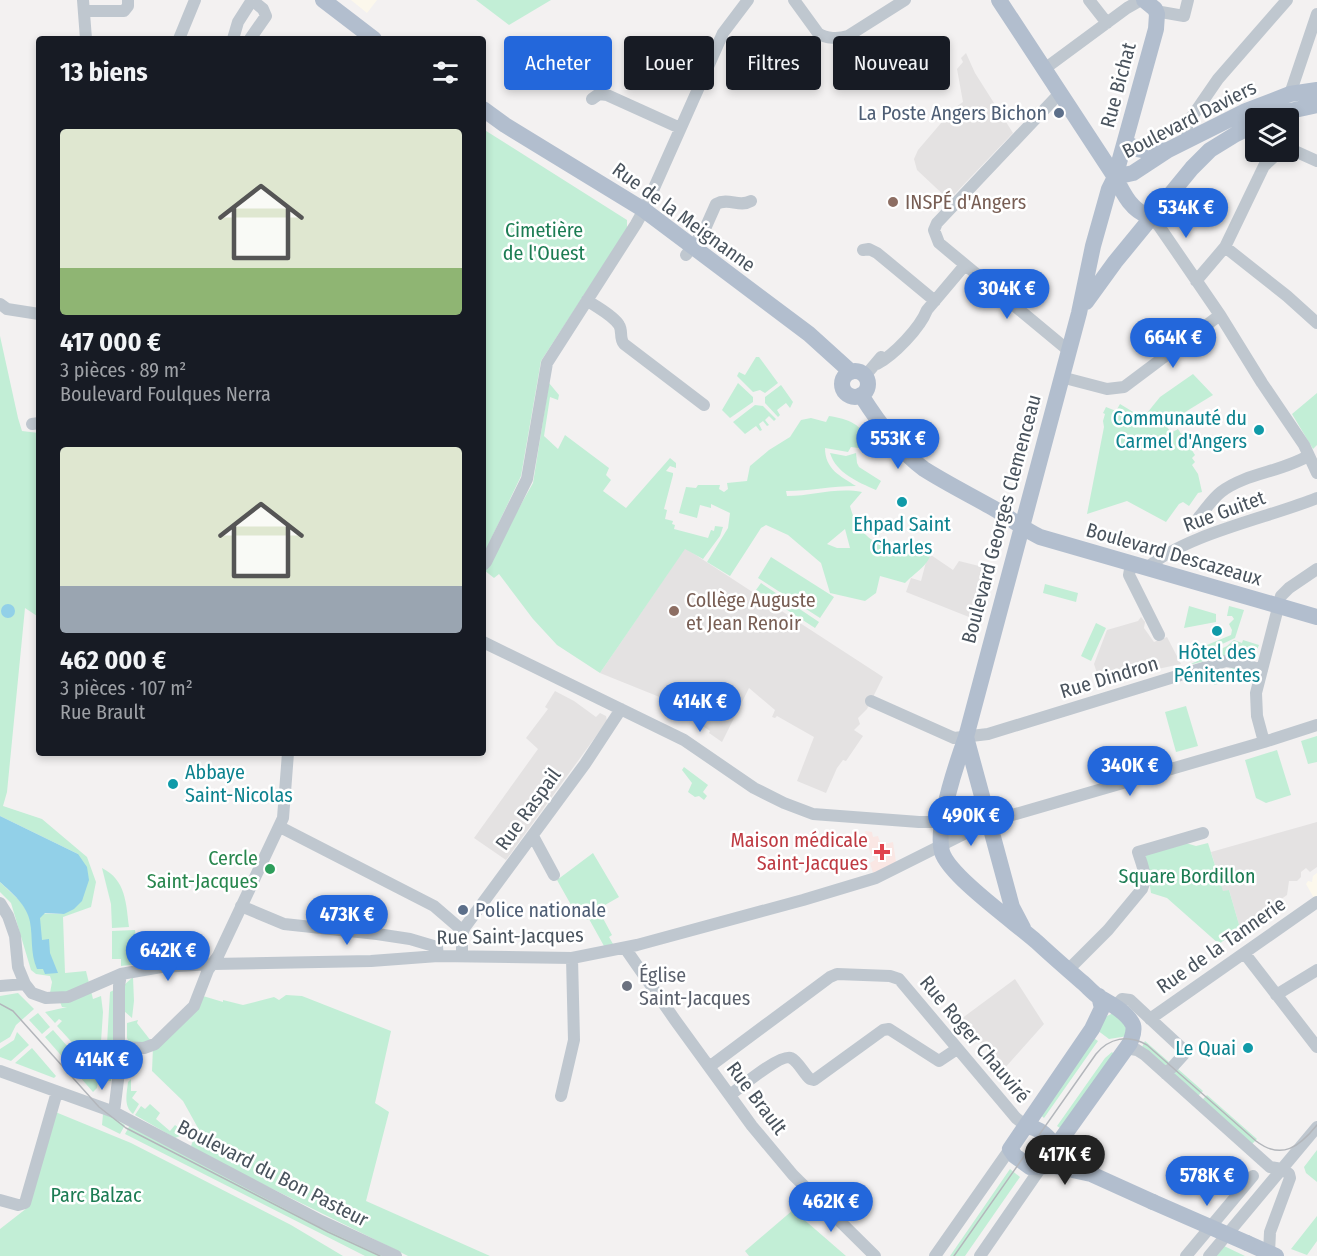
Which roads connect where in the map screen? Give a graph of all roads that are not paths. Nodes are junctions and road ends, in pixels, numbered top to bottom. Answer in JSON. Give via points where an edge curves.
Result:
{"nodes":[{"id":1,"x":128,"y":0,"type":"edge"},
{"id":2,"x":195,"y":0,"type":"edge"},
{"id":3,"x":252,"y":0,"type":"edge"},
{"id":4,"x":323,"y":0,"type":"edge"},
{"id":5,"x":336,"y":0,"type":"edge"},
{"id":6,"x":748,"y":0,"type":"edge"},
{"id":7,"x":794,"y":0,"type":"edge"},
{"id":8,"x":905,"y":0,"type":"edge"},
{"id":9,"x":999,"y":0,"type":"edge"},
{"id":10,"x":1089,"y":0,"type":"edge"},
{"id":11,"x":1188,"y":0,"type":"edge"},
{"id":12,"x":1287,"y":0,"type":"edge"},
{"id":13,"x":1150,"y":3,"type":"edge"},
{"id":14,"x":84,"y":6,"type":"edge"},
{"id":15,"x":1317,"y":14,"type":"edge"},
{"id":16,"x":1107,"y":23,"type":"junction"},
{"id":17,"x":86,"y":36,"type":"edge"},
{"id":18,"x":180,"y":36,"type":"edge"},
{"id":19,"x":234,"y":36,"type":"edge"},
{"id":20,"x":252,"y":36,"type":"edge"},
{"id":21,"x":370,"y":36,"type":"edge"},
{"id":22,"x":382,"y":36,"type":"edge"},
{"id":23,"x":1043,"y":70,"type":"junction"},
{"id":24,"x":1317,"y":90,"type":"edge"},
{"id":25,"x":1059,"y":94,"type":"junction"},
{"id":26,"x":1290,"y":94,"type":"junction"},
{"id":27,"x":592,"y":99,"type":"dead end"},
{"id":28,"x":1317,"y":105,"type":"edge"},
{"id":29,"x":1299,"y":109,"type":"edge"},
{"id":30,"x":486,"y":111,"type":"edge"},
{"id":31,"x":486,"y":121,"type":"edge"},
{"id":32,"x":680,"y":128,"type":"junction"},
{"id":33,"x":1245,"y":130,"type":"edge"},
{"id":34,"x":1190,"y":139,"type":"junction"},
{"id":35,"x":1125,"y":141,"type":"junction"},
{"id":36,"x":1168,"y":150,"type":"junction"},
{"id":37,"x":1299,"y":152,"type":"edge"},
{"id":38,"x":1317,"y":161,"type":"edge"},
{"id":39,"x":1268,"y":162,"type":"edge"},
{"id":40,"x":1115,"y":177,"type":"junction"},
{"id":41,"x":751,"y":201,"type":"dead end"},
{"id":42,"x":642,"y":215,"type":"junction"},
{"id":43,"x":1150,"y":218,"type":"junction"},
{"id":44,"x":1224,"y":247,"type":"junction"},
{"id":45,"x":863,"y":250,"type":"dead end"},
{"id":46,"x":689,"y":251,"type":"junction"},
{"id":47,"x":965,"y":265,"type":"junction"},
{"id":48,"x":1196,"y":281,"type":"junction"},
{"id":49,"x":587,"y":300,"type":"junction"},
{"id":50,"x":0,"y":304,"type":"edge"},
{"id":51,"x":931,"y":305,"type":"junction"},
{"id":52,"x":1079,"y":313,"type":"junction"},
{"id":53,"x":36,"y":314,"type":"edge"},
{"id":54,"x":1220,"y":315,"type":"junction"},
{"id":55,"x":1317,"y":323,"type":"edge"},
{"id":56,"x":1069,"y":351,"type":"junction"},
{"id":57,"x":859,"y":373,"type":"junction"},
{"id":58,"x":1061,"y":377,"type":"junction"},
{"id":59,"x":704,"y":405,"type":"dead end"},
{"id":60,"x":1308,"y":456,"type":"junction"},
{"id":61,"x":1317,"y":473,"type":"edge"},
{"id":62,"x":1317,"y":498,"type":"edge"},
{"id":63,"x":1199,"y":517,"type":"dead end"},
{"id":64,"x":1020,"y":528,"type":"junction"},
{"id":65,"x":486,"y":562,"type":"edge"},
{"id":66,"x":1139,"y":566,"type":"junction"},
{"id":67,"x":1317,"y":569,"type":"edge"},
{"id":68,"x":1279,"y":606,"type":"junction"},
{"id":69,"x":1317,"y":617,"type":"edge"},
{"id":70,"x":1159,"y":635,"type":"dead end"},
{"id":71,"x":486,"y":643,"type":"edge"},
{"id":72,"x":1262,"y":670,"type":"junction"},
{"id":73,"x":871,"y":701,"type":"dead end"},
{"id":74,"x":621,"y":709,"type":"junction"},
{"id":75,"x":1317,"y":725,"type":"edge"},
{"id":76,"x":966,"y":737,"type":"junction"},
{"id":77,"x":1264,"y":742,"type":"junction"},
{"id":78,"x":288,"y":756,"type":"edge"},
{"id":79,"x":943,"y":822,"type":"junction"},
{"id":80,"x":988,"y":822,"type":"junction"},
{"id":81,"x":280,"y":827,"type":"junction"},
{"id":82,"x":1203,"y":833,"type":"dead end"},
{"id":83,"x":533,"y":836,"type":"junction"},
{"id":84,"x":941,"y":845,"type":"junction"},
{"id":85,"x":554,"y":875,"type":"dead end"},
{"id":86,"x":0,"y":903,"type":"edge"},
{"id":87,"x":1316,"y":904,"type":"edge"},
{"id":88,"x":241,"y":906,"type":"junction"},
{"id":89,"x":463,"y":931,"type":"junction"},
{"id":90,"x":1025,"y":931,"type":"junction"},
{"id":91,"x":625,"y":948,"type":"junction"},
{"id":92,"x":1245,"y":954,"type":"junction"},
{"id":93,"x":438,"y":956,"type":"junction"},
{"id":94,"x":462,"y":956,"type":"junction"},
{"id":95,"x":572,"y":958,"type":"junction"},
{"id":96,"x":212,"y":964,"type":"junction"},
{"id":97,"x":1068,"y":970,"type":"junction"},
{"id":98,"x":1317,"y":970,"type":"edge"},
{"id":99,"x":121,"y":974,"type":"junction"},
{"id":100,"x":25,"y":984,"type":"junction"},
{"id":101,"x":1,"y":985,"type":"edge"},
{"id":102,"x":1276,"y":995,"type":"junction"},
{"id":103,"x":1110,"y":1010,"type":"junction"},
{"id":104,"x":1150,"y":1020,"type":"junction"},
{"id":105,"x":119,"y":1047,"type":"junction"},
{"id":106,"x":1317,"y":1047,"type":"edge"},
{"id":107,"x":1129,"y":1048,"type":"junction"},
{"id":108,"x":957,"y":1049,"type":"junction"},
{"id":109,"x":709,"y":1067,"type":"junction"},
{"id":110,"x":0,"y":1071,"type":"edge"},
{"id":111,"x":1166,"y":1074,"type":"junction"},
{"id":112,"x":57,"y":1092,"type":"junction"},
{"id":113,"x":730,"y":1095,"type":"junction"},
{"id":114,"x":561,"y":1096,"type":"dead end"},
{"id":115,"x":114,"y":1112,"type":"junction"},
{"id":116,"x":1026,"y":1126,"type":"junction"},
{"id":117,"x":1317,"y":1127,"type":"edge"},
{"id":118,"x":1057,"y":1145,"type":"junction"},
{"id":119,"x":1010,"y":1149,"type":"junction"},
{"id":120,"x":1042,"y":1166,"type":"junction"},
{"id":121,"x":1276,"y":1168,"type":"junction"},
{"id":122,"x":1090,"y":1174,"type":"junction"},
{"id":123,"x":1253,"y":1176,"type":"dead end"},
{"id":124,"x":0,"y":1200,"type":"edge"},
{"id":125,"x":1272,"y":1255,"type":"edge"},
{"id":126,"x":396,"y":1256,"type":"edge"},
{"id":127,"x":875,"y":1256,"type":"edge"},
{"id":128,"x":935,"y":1256,"type":"edge"},
{"id":129,"x":980,"y":1256,"type":"edge"},
{"id":130,"x":1186,"y":1256,"type":"edge"},
{"id":131,"x":1209,"y":1256,"type":"edge"}],
"edges":[{"from":1,"to":14,"type":"street","via":[[123,11]]},
{"from":2,"to":18,"type":"street"},
{"from":3,"to":19,"type":"street"},
{"from":3,"to":20,"type":"street","via":[[266,16]]},
{"from":4,"to":21,"type":"main road"},
{"from":5,"to":22,"type":"main road"},
{"from":6,"to":32,"type":"street","via":[[723,33]]},
{"from":7,"to":8,"type":"street","via":[[818,33],[840,38]]},
{"from":9,"to":23,"type":"main road"},
{"from":10,"to":16,"type":"street"},
{"from":11,"to":13,"type":"street","via":[[1184,15],[1161,12]]},
{"from":12,"to":34,"type":"street","via":[[1218,79],[1187,124]]},
{"from":13,"to":16,"type":"street"},
{"from":13,"to":35,"type":"main road","name":"Rue Bichat","via":[[1156,29]]},
{"from":14,"to":17,"type":"street"},
{"from":15,"to":26,"type":"street"},
{"from":16,"to":23,"type":"street"},
{"from":23,"to":25,"type":"main road"},
{"from":24,"to":26,"type":"main road","name":"Boulevard Daviers"},
{"from":25,"to":40,"type":"main road"},
{"from":25,"to":47,"type":"street","via":[[937,223],[934,230],[939,243]]},
{"from":26,"to":34,"type":"main road","name":"Boulevard Daviers"},
{"from":27,"to":32,"type":"street","via":[[599,94],[607,95]]},
{"from":28,"to":29,"type":"main road","name":"Boulevard Daviers"},
{"from":30,"to":42,"type":"main road","name":"Rue de la Meignanne"},
{"from":31,"to":42,"type":"main road","name":"Rue de la Meignanne"},
{"from":32,"to":42,"type":"street"},
{"from":33,"to":43,"type":"main road","name":"Boulevard Daviers","via":[[1210,150]]},
{"from":34,"to":36,"type":"main road","name":"Boulevard Daviers"},
{"from":35,"to":36,"type":"main road","via":[[1141,151]]},
{"from":35,"to":40,"type":"main road","name":"Rue Bichat"},
{"from":36,"to":40,"type":"main road","name":"Boulevard Daviers","via":[[1133,172]]},
{"from":37,"to":38,"type":"street"},
{"from":39,"to":44,"type":"street"},
{"from":40,"to":43,"type":"main road","via":[[1125,197],[1138,212]]},
{"from":40,"to":52,"type":"main road","name":"Boulevard Georges Clemenceau","via":[[1093,246]]},
{"from":41,"to":46,"type":"street","via":[[742,204],[726,200],[716,204],[704,231]]},
{"from":42,"to":46,"type":"main road","name":"Rue de la Meignanne"},
{"from":42,"to":49,"type":"street"},
{"from":43,"to":48,"type":"street"},
{"from":43,"to":52,"type":"main road","name":"Boulevard Georges Clemenceau"},
{"from":44,"to":48,"type":"street"},
{"from":44,"to":55,"type":"street"},
{"from":45,"to":51,"type":"street","via":[[877,253]]},
{"from":46,"to":57,"type":"main road","name":"Rue de la Meignanne"},
{"from":47,"to":51,"type":"street"},
{"from":47,"to":56,"type":"street"},
{"from":48,"to":54,"type":"street"},
{"from":49,"to":59,"type":"street","via":[[618,323],[624,344]]},
{"from":49,"to":65,"type":"street","via":[[546,363],[527,479]]},
{"from":50,"to":53,"type":"street","via":[[7,309]]},
{"from":51,"to":57,"type":"street"},
{"from":52,"to":56,"type":"main road","name":"Boulevard Georges Clemenceau"},
{"from":54,"to":58,"type":"street","via":[[1124,387],[1107,389]]},
{"from":54,"to":60,"type":"street"},
{"from":56,"to":58,"type":"main road","name":"Boulevard Georges Clemenceau"},
{"from":57,"to":64,"type":"main road","name":"Rue de la Meignanne","via":[[843,387],[849,395],[861,395],[911,458]]},
{"from":58,"to":64,"type":"main road","name":"Boulevard Georges Clemenceau"},
{"from":60,"to":61,"type":"street"},
{"from":60,"to":63,"type":"street","via":[[1234,484],[1216,496]]},
{"from":62,"to":66,"type":"street","name":"Rue Guitet"},
{"from":64,"to":66,"type":"main road","name":"Boulevard Descazeaux"},
{"from":64,"to":76,"type":"main road","name":"Boulevard Georges Clemenceau"},
{"from":66,"to":68,"type":"main road","name":"Boulevard Descazeaux"},
{"from":66,"to":70,"type":"street","via":[[1129,575]]},
{"from":67,"to":68,"type":"street","via":[[1289,588],[1281,596]]},
{"from":68,"to":69,"type":"main road","name":"Boulevard Descazeaux"},
{"from":68,"to":72,"type":"street"},
{"from":71,"to":74,"type":"street"},
{"from":72,"to":76,"type":"street","name":"Rue Dindron","via":[[1226,661],[988,734]]},
{"from":72,"to":77,"type":"street","via":[[1256,706]]},
{"from":73,"to":76,"type":"street","via":[[951,737]]},
{"from":74,"to":79,"type":"street","via":[[684,740],[770,797],[813,814]]},
{"from":74,"to":83,"type":"street","name":"Rue Raspail"},
{"from":75,"to":77,"type":"street"},
{"from":76,"to":79,"type":"main road","name":"Boulevard Georges Clemenceau"},
{"from":76,"to":80,"type":"main road"},
{"from":77,"to":80,"type":"street"},
{"from":78,"to":81,"type":"street"},
{"from":79,"to":80,"type":"street"},
{"from":79,"to":84,"type":"main road","name":"Boulevard Georges Clemenceau"},
{"from":80,"to":84,"type":"street","name":"Rue Saint-Jacques"},
{"from":80,"to":90,"type":"main road","via":[[1012,907]]},
{"from":81,"to":88,"type":"street"},
{"from":81,"to":89,"type":"street","via":[[434,906]]},
{"from":82,"to":97,"type":"street","via":[[1138,852],[1145,876],[1142,889]]},
{"from":83,"to":85,"type":"street"},
{"from":83,"to":89,"type":"street","name":"Rue Raspail"},
{"from":84,"to":90,"type":"main road","via":[[948,863],[1001,914]]},
{"from":84,"to":91,"type":"street","name":"Rue Saint-Jacques","via":[[876,878]]},
{"from":86,"to":100,"type":"street","via":[[15,936],[18,967]]},
{"from":87,"to":92,"type":"street","name":"Rue de la Tannerie"},
{"from":88,"to":93,"type":"street","via":[[284,924],[428,943],[438,947]]},
{"from":88,"to":96,"type":"street"},
{"from":89,"to":94,"type":"street"},
{"from":90,"to":97,"type":"main road"},
{"from":91,"to":95,"type":"street","name":"Rue Saint-Jacques"},
{"from":91,"to":109,"type":"street","name":"Rue Brault"},
{"from":92,"to":102,"type":"street"},
{"from":92,"to":104,"type":"street","name":"Rue de la Tannerie"},
{"from":93,"to":94,"type":"street","name":"Rue Saint-Jacques"},
{"from":93,"to":96,"type":"street","name":"Rue Saint-Jacques"},
{"from":94,"to":95,"type":"street","name":"Rue Saint-Jacques"},
{"from":95,"to":114,"type":"street","via":[[574,1040]]},
{"from":96,"to":99,"type":"street","name":"Rue Saint-Jacques"},
{"from":96,"to":105,"type":"street","via":[[194,1006],[155,1044],[144,1048]]},
{"from":97,"to":103,"type":"main road"},
{"from":98,"to":102,"type":"street"},
{"from":99,"to":100,"type":"street","name":"Rue Saint-Jacques","via":[[62,998],[36,996]]},
{"from":99,"to":105,"type":"street"},
{"from":100,"to":101,"type":"street"},
{"from":102,"to":106,"type":"street"},
{"from":103,"to":104,"type":"street","via":[[1126,998]]},
{"from":103,"to":107,"type":"main road","via":[[1128,1017],[1133,1024]]},
{"from":103,"to":116,"type":"main road"},
{"from":104,"to":111,"type":"street","via":[[1186,1052]]},
{"from":105,"to":115,"type":"street"},
{"from":107,"to":111,"type":"street","via":[[1145,1055]]},
{"from":107,"to":118,"type":"main road"},
{"from":108,"to":109,"type":"street","name":"Rue Roger Chauviré","via":[[898,979],[837,974]]},
{"from":108,"to":113,"type":"street","via":[[939,1061],[889,1029],[883,1030],[814,1080],[787,1057]]},
{"from":108,"to":116,"type":"street","name":"Rue Roger Chauviré"},
{"from":109,"to":113,"type":"street","name":"Rue Brault"},
{"from":110,"to":112,"type":"street","name":"Boulevard du Bon Pasteur"},
{"from":111,"to":121,"type":"street"},
{"from":112,"to":115,"type":"street","name":"Boulevard du Bon Pasteur"},
{"from":112,"to":124,"type":"street","via":[[26,1200],[21,1205]]},
{"from":113,"to":127,"type":"street","name":"Rue Brault","via":[[793,1175]]},
{"from":115,"to":126,"type":"street","name":"Boulevard du Bon Pasteur"},
{"from":116,"to":118,"type":"main road","via":[[1034,1127]]},
{"from":116,"to":119,"type":"main road"},
{"from":117,"to":121,"type":"street"},
{"from":118,"to":120,"type":"main road"},
{"from":118,"to":122,"type":"main road","via":[[1062,1154]]},
{"from":119,"to":120,"type":"main road","via":[[1030,1167]]},
{"from":119,"to":128,"type":"street"},
{"from":120,"to":122,"type":"main road"},
{"from":120,"to":129,"type":"street"},
{"from":121,"to":125,"type":"street","via":[[1290,1178],[1270,1232]]},
{"from":121,"to":131,"type":"street"},
{"from":122,"to":125,"type":"main road","bridge":true},
{"from":123,"to":130,"type":"street"}]}
